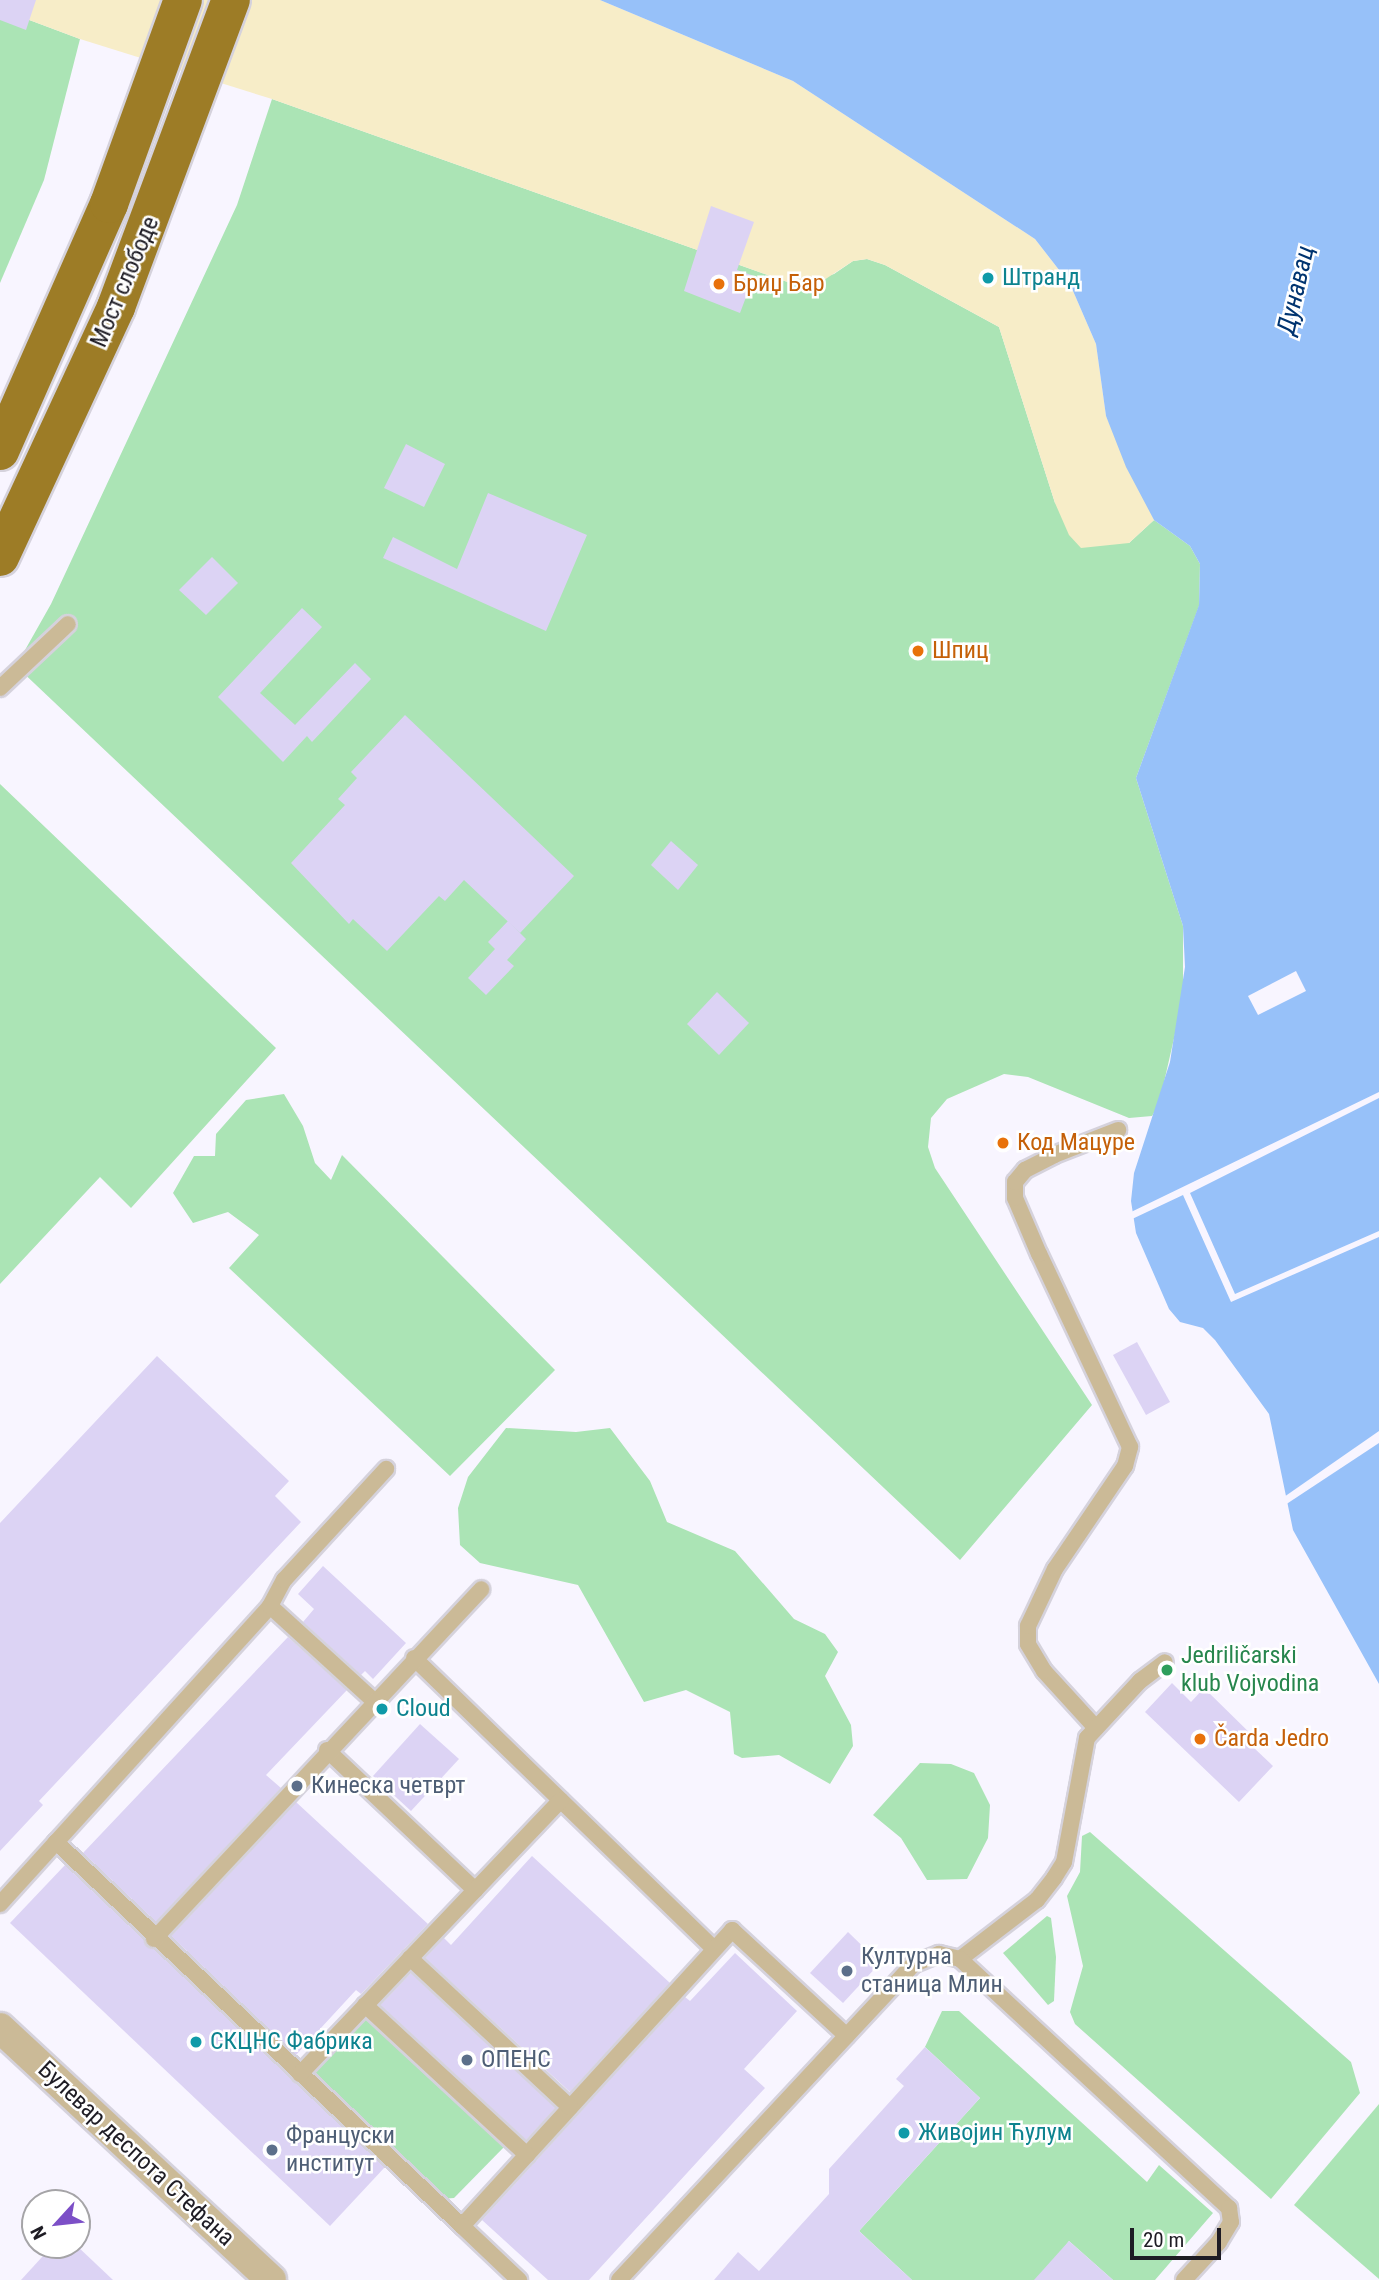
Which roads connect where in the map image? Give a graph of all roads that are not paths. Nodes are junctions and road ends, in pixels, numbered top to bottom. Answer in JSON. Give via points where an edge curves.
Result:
{"nodes":[{"id":1,"x":183,"y":0,"type":"edge"},
{"id":2,"x":232,"y":0,"type":"edge"},
{"id":3,"x":0,"y":451,"type":"edge"},
{"id":4,"x":0,"y":557,"type":"edge"},
{"id":5,"x":68,"y":624,"type":"dead end"},
{"id":6,"x":0,"y":688,"type":"edge"},
{"id":7,"x":1118,"y":1130,"type":"dead end"},
{"id":8,"x":386,"y":1469,"type":"dead end"},
{"id":9,"x":481,"y":1589,"type":"dead end"},
{"id":10,"x":270,"y":1606,"type":"junction"},
{"id":11,"x":414,"y":1658,"type":"junction"},
{"id":12,"x":1166,"y":1662,"type":"dead end"},
{"id":13,"x":373,"y":1700,"type":"junction"},
{"id":14,"x":1096,"y":1728,"type":"junction"},
{"id":15,"x":327,"y":1750,"type":"junction"},
{"id":16,"x":561,"y":1800,"type":"junction"},
{"id":17,"x":56,"y":1842,"type":"junction"},
{"id":18,"x":475,"y":1890,"type":"junction"},
{"id":19,"x":0,"y":1904,"type":"edge"},
{"id":20,"x":153,"y":1939,"type":"junction"},
{"id":21,"x":714,"y":1949,"type":"junction"},
{"id":22,"x":410,"y":1958,"type":"junction"},
{"id":23,"x":960,"y":1959,"type":"junction"},
{"id":24,"x":365,"y":2005,"type":"junction"},
{"id":25,"x":0,"y":2028,"type":"edge"},
{"id":26,"x":847,"y":2036,"type":"junction"},
{"id":27,"x":300,"y":2074,"type":"junction"},
{"id":28,"x":570,"y":2107,"type":"junction"},
{"id":29,"x":527,"y":2155,"type":"junction"},
{"id":30,"x":462,"y":2226,"type":"junction"},
{"id":31,"x":271,"y":2280,"type":"edge"},
{"id":32,"x":519,"y":2280,"type":"edge"},
{"id":33,"x":619,"y":2280,"type":"edge"},
{"id":34,"x":1184,"y":2280,"type":"edge"}],
"edges":[{"from":1,"to":3,"type":"highway","name":"Мост слободе","via":[[109,204]]},
{"from":2,"to":4,"type":"highway","name":"Мост слободе","via":[[116,307]]},
{"from":5,"to":6,"type":"lane"},
{"from":7,"to":14,"type":"lane","via":[[1054,1155],[1025,1170],[1015,1182],[1016,1198],[1039,1254],[1130,1447],[1125,1466],[1055,1569],[1028,1626],[1028,1644],[1044,1671]]},
{"from":8,"to":10,"type":"lane","via":[[284,1580]]},
{"from":9,"to":11,"type":"lane"},
{"from":10,"to":13,"type":"lane"},
{"from":10,"to":17,"type":"lane"},
{"from":11,"to":13,"type":"lane"},
{"from":11,"to":16,"type":"lane"},
{"from":12,"to":14,"type":"lane","via":[[1140,1681]]},
{"from":13,"to":15,"type":"lane"},
{"from":14,"to":23,"type":"lane","via":[[1081,1755],[1064,1862],[1037,1900]]},
{"from":15,"to":18,"type":"lane"},
{"from":15,"to":20,"type":"lane"},
{"from":16,"to":18,"type":"lane"},
{"from":16,"to":21,"type":"lane"},
{"from":17,"to":19,"type":"lane"},
{"from":17,"to":20,"type":"lane"},
{"from":18,"to":22,"type":"lane"},
{"from":20,"to":27,"type":"lane"},
{"from":21,"to":26,"type":"lane","via":[[732,1930]]},
{"from":21,"to":28,"type":"lane"},
{"from":22,"to":24,"type":"lane"},
{"from":22,"to":28,"type":"lane"},
{"from":23,"to":26,"type":"lane","via":[[939,1954],[914,1964]]},
{"from":23,"to":34,"type":"lane","via":[[1229,2208],[1231,2222],[1220,2242]]},
{"from":24,"to":27,"type":"lane"},
{"from":24,"to":29,"type":"lane"},
{"from":25,"to":31,"type":"street","name":"Булевар деспота Стефана"},
{"from":26,"to":33,"type":"lane"},
{"from":27,"to":30,"type":"lane"},
{"from":28,"to":29,"type":"lane"},
{"from":29,"to":30,"type":"lane"},
{"from":30,"to":32,"type":"lane"}]}
